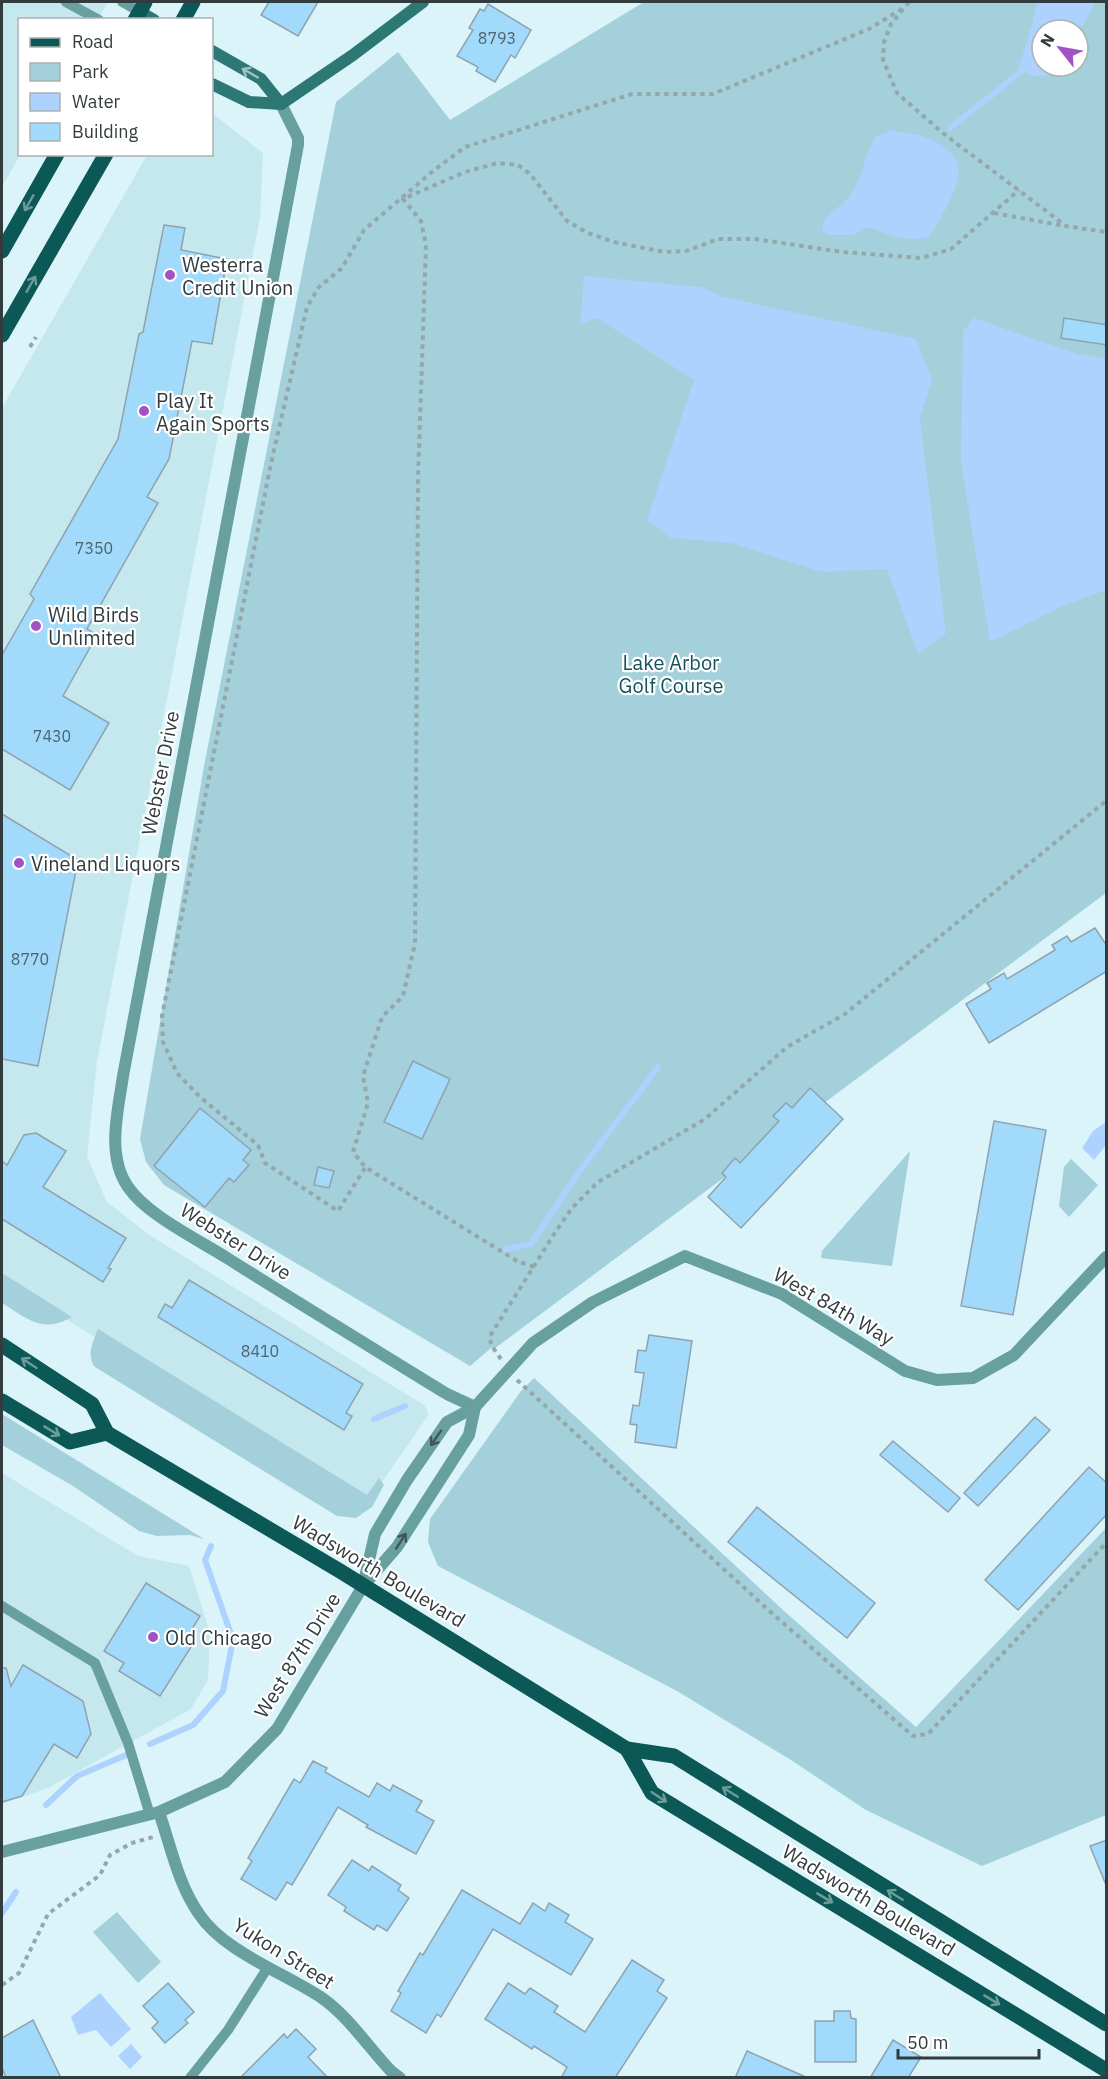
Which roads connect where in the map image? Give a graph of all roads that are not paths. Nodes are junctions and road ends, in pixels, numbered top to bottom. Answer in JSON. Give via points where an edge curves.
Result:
{"nodes":[{"id":1,"x":66,"y":2,"type":"edge"},
{"id":2,"x":122,"y":2,"type":"edge"},
{"id":3,"x":193,"y":2,"type":"edge"},
{"id":4,"x":423,"y":2,"type":"edge"},
{"id":5,"x":140,"y":11,"type":"edge"},
{"id":6,"x":95,"y":18,"type":"edge"},
{"id":7,"x":184,"y":18,"type":"edge"},
{"id":8,"x":213,"y":52,"type":"edge"},
{"id":9,"x":213,"y":84,"type":"edge"},
{"id":10,"x":281,"y":104,"type":"junction"},
{"id":11,"x":56,"y":156,"type":"edge"},
{"id":12,"x":105,"y":156,"type":"edge"},
{"id":13,"x":2,"y":251,"type":"edge"},
{"id":14,"x":2,"y":335,"type":"edge"},
{"id":15,"x":1107,"y":1257,"type":"edge"},
{"id":16,"x":2,"y":1346,"type":"edge"},
{"id":17,"x":2,"y":1401,"type":"edge"},
{"id":18,"x":475,"y":1407,"type":"junction"},
{"id":19,"x":107,"y":1432,"type":"junction"},
{"id":20,"x":363,"y":1586,"type":"junction"},
{"id":21,"x":2,"y":1606,"type":"edge"},
{"id":22,"x":627,"y":1749,"type":"junction"},
{"id":23,"x":155,"y":1814,"type":"junction"},
{"id":24,"x":2,"y":1852,"type":"edge"},
{"id":25,"x":268,"y":1967,"type":"junction"},
{"id":26,"x":1107,"y":2024,"type":"edge"},
{"id":27,"x":1107,"y":2070,"type":"edge"},
{"id":28,"x":190,"y":2078,"type":"edge"},
{"id":29,"x":400,"y":2078,"type":"edge"}],
"edges":[{"from":1,"to":6,"type":"lane"},
{"from":2,"to":5,"type":"lane"},
{"from":3,"to":7,"type":"main road"},
{"from":4,"to":10,"type":"street"},
{"from":10,"to":8,"type":"street","one_way":true,"via":[[261,80]]},
{"from":9,"to":10,"type":"street","via":[[249,102]]},
{"from":10,"to":18,"type":"street","name":"Webster Drive","via":[[298,138],[298,146],[114,1136],[127,1186],[141,1203],[447,1394]]},
{"from":11,"to":13,"type":"main road","one_way":true},
{"from":14,"to":12,"type":"main road","one_way":true},
{"from":15,"to":18,"type":"street","name":"West 84th Way","via":[[1014,1355],[973,1378],[937,1380],[905,1371],[782,1294],[686,1256],[593,1302],[532,1343]]},
{"from":19,"to":16,"type":"main road","one_way":true,"via":[[92,1404]]},
{"from":17,"to":19,"type":"main road","one_way":true,"via":[[70,1442]]},
{"from":20,"to":18,"type":"street","name":"West 84th Way","one_way":true,"via":[[397,1547],[469,1436]]},
{"from":18,"to":20,"type":"street","name":"West 84th Way","one_way":true,"via":[[447,1422],[407,1480],[375,1534]]},
{"from":19,"to":20,"type":"main road","name":"Wadsworth Boulevard"},
{"from":20,"to":22,"type":"main road","name":"Wadsworth Boulevard"},
{"from":20,"to":23,"type":"street","name":"West 87th Drive","via":[[277,1729],[225,1782]]},
{"from":21,"to":23,"type":"lane","via":[[95,1663]]},
{"from":26,"to":22,"type":"main road","name":"Wadsworth Boulevard","one_way":true,"via":[[674,1756]]},
{"from":22,"to":27,"type":"main road","name":"Wadsworth Boulevard","one_way":true,"via":[[652,1793]]},
{"from":23,"to":24,"type":"street","name":"West 87th Drive"},
{"from":23,"to":25,"type":"street","name":"Yukon Street","via":[[166,1832],[185,1891],[200,1916],[219,1936]]},
{"from":25,"to":28,"type":"lane","via":[[228,2030]]},
{"from":25,"to":29,"type":"street","name":"Yukon Street","via":[[323,1998]]}]}
